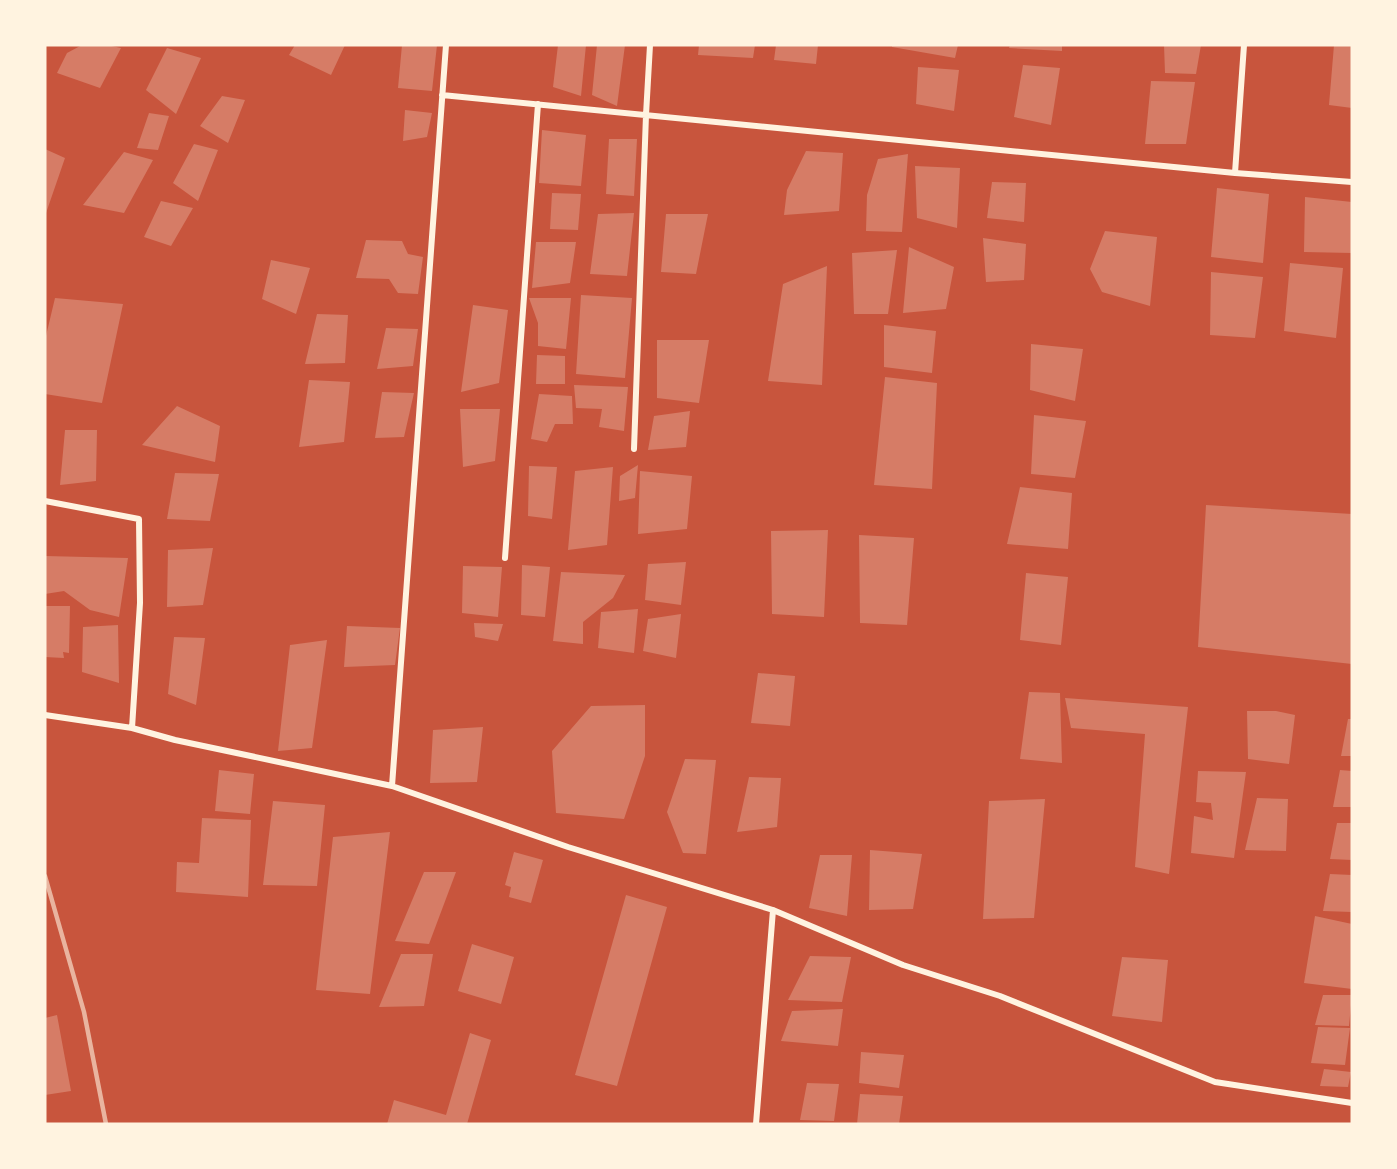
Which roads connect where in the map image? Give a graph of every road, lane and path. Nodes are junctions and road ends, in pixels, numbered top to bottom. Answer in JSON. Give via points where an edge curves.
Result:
{"nodes":[{"id":1,"x":446,"y":45,"type":"edge"},
{"id":2,"x":650,"y":45,"type":"edge"},
{"id":3,"x":1244,"y":45,"type":"edge"},
{"id":4,"x":442,"y":95,"type":"junction"},
{"id":5,"x":538,"y":104,"type":"junction"},
{"id":6,"x":646,"y":115,"type":"junction"},
{"id":7,"x":1235,"y":173,"type":"junction"},
{"id":8,"x":1352,"y":182,"type":"edge"},
{"id":9,"x":634,"y":449,"type":"dead end"},
{"id":10,"x":45,"y":501,"type":"edge"},
{"id":11,"x":505,"y":558,"type":"dead end"},
{"id":12,"x":45,"y":715,"type":"edge"},
{"id":13,"x":132,"y":728,"type":"junction"},
{"id":14,"x":392,"y":786,"type":"junction"},
{"id":15,"x":774,"y":910,"type":"junction"},
{"id":16,"x":1352,"y":1103,"type":"edge"},
{"id":17,"x":756,"y":1124,"type":"edge"}],
"edges":[{"from":1,"to":4,"type":"street"},
{"from":2,"to":6,"type":"street"},
{"from":3,"to":7,"type":"street"},
{"from":4,"to":5,"type":"street"},
{"from":4,"to":14,"type":"street"},
{"from":5,"to":6,"type":"street"},
{"from":5,"to":11,"type":"street"},
{"from":6,"to":7,"type":"street"},
{"from":6,"to":9,"type":"street"},
{"from":7,"to":8,"type":"street"},
{"from":10,"to":13,"type":"street","via":[[139,519],[140,603]]},
{"from":12,"to":13,"type":"street"},
{"from":13,"to":14,"type":"street"},
{"from":14,"to":15,"type":"street","via":[[568,847]]},
{"from":15,"to":16,"type":"street","via":[[903,965],[1000,996],[1215,1082]]},
{"from":15,"to":17,"type":"street"}]}
